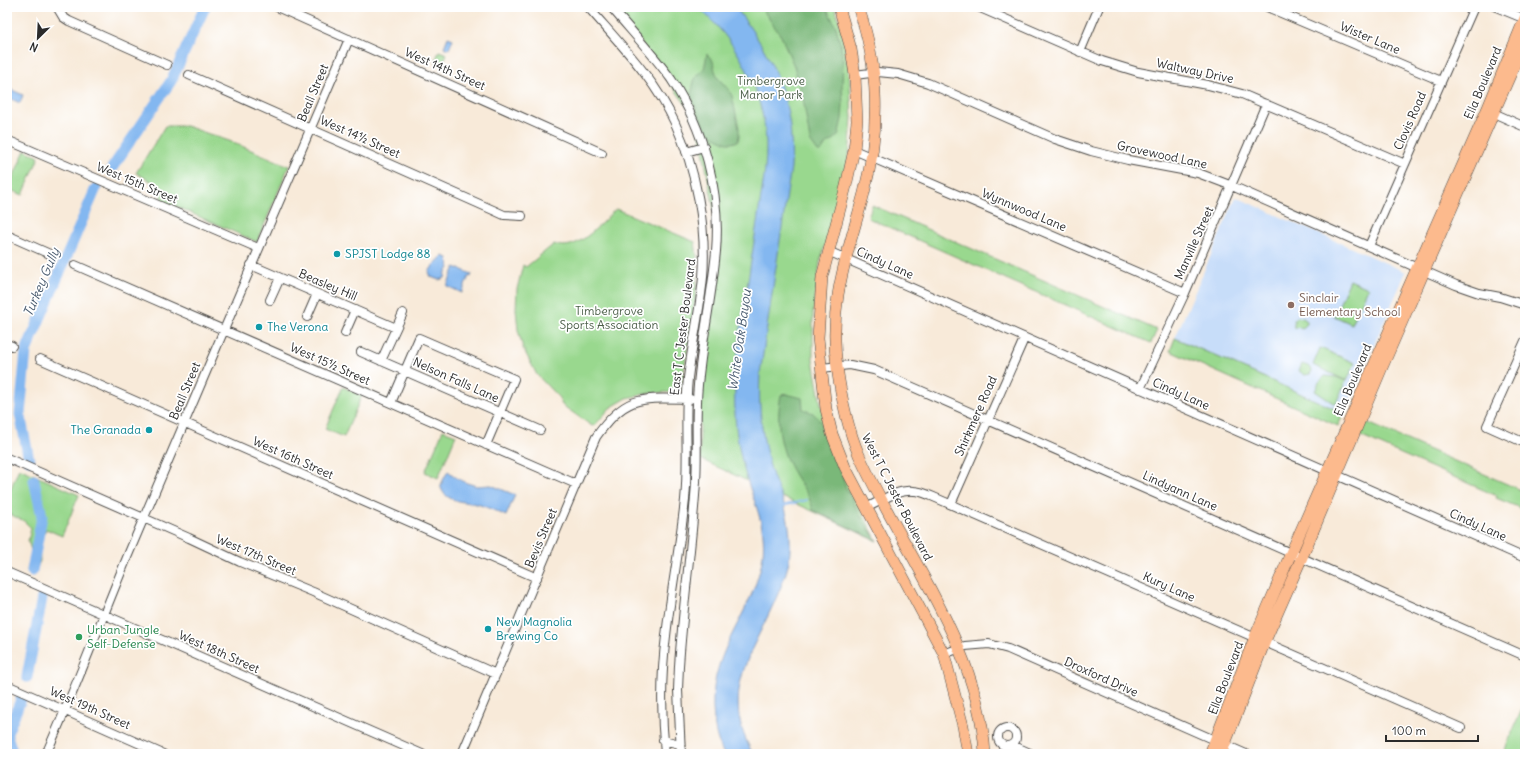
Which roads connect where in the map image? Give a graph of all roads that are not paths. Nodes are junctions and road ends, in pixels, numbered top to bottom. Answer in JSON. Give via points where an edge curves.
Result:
{"nodes":[{"id":1,"x":57,"y":7,"type":"edge"},
{"id":2,"x":277,"y":7,"type":"edge"},
{"id":3,"x":588,"y":7,"type":"edge"},
{"id":4,"x":611,"y":7,"type":"edge"},
{"id":5,"x":839,"y":7,"type":"edge"},
{"id":6,"x":858,"y":7,"type":"edge"},
{"id":7,"x":978,"y":7,"type":"edge"},
{"id":8,"x":1099,"y":7,"type":"edge"},
{"id":9,"x":1267,"y":7,"type":"edge"},
{"id":10,"x":1474,"y":7,"type":"edge"},
{"id":11,"x":1496,"y":7,"type":"edge"},
{"id":12,"x":1525,"y":19,"type":"edge"},
{"id":13,"x":349,"y":39,"type":"junction"},
{"id":14,"x":1525,"y":41,"type":"edge"},
{"id":15,"x":1080,"y":52,"type":"junction"},
{"id":16,"x":167,"y":65,"type":"dead end"},
{"id":17,"x":873,"y":73,"type":"junction"},
{"id":18,"x":189,"y":75,"type":"dead end"},
{"id":19,"x":855,"y":75,"type":"junction"},
{"id":20,"x":1441,"y":82,"type":"junction"},
{"id":21,"x":1266,"y":104,"type":"junction"},
{"id":22,"x":1490,"y":111,"type":"junction"},
{"id":23,"x":1525,"y":127,"type":"edge"},
{"id":24,"x":311,"y":128,"type":"junction"},
{"id":25,"x":7,"y":140,"type":"edge"},
{"id":26,"x":704,"y":148,"type":"junction"},
{"id":27,"x":854,"y":150,"type":"junction"},
{"id":28,"x":686,"y":152,"type":"junction"},
{"id":29,"x":602,"y":153,"type":"dead end"},
{"id":30,"x":872,"y":158,"type":"junction"},
{"id":31,"x":1405,"y":164,"type":"junction"},
{"id":32,"x":1232,"y":186,"type":"junction"},
{"id":33,"x":522,"y":216,"type":"dead end"},
{"id":34,"x":7,"y":235,"type":"edge"},
{"id":35,"x":1369,"y":246,"type":"junction"},
{"id":36,"x":258,"y":248,"type":"junction"},
{"id":37,"x":828,"y":251,"type":"junction"},
{"id":38,"x":52,"y":255,"type":"dead end"},
{"id":39,"x":845,"y":258,"type":"junction"},
{"id":40,"x":75,"y":265,"type":"dead end"},
{"id":41,"x":251,"y":265,"type":"junction"},
{"id":42,"x":1420,"y":269,"type":"junction"},
{"id":43,"x":280,"y":278,"type":"junction"},
{"id":44,"x":1185,"y":293,"type":"junction"},
{"id":45,"x":317,"y":294,"type":"junction"},
{"id":46,"x":270,"y":300,"type":"dead end"},
{"id":47,"x":1525,"y":305,"type":"edge"},
{"id":48,"x":355,"y":310,"type":"junction"},
{"id":49,"x":403,"y":313,"type":"dead end"},
{"id":50,"x":307,"y":317,"type":"dead end"},
{"id":51,"x":396,"y":328,"type":"junction"},
{"id":52,"x":223,"y":330,"type":"junction"},
{"id":53,"x":345,"y":333,"type":"dead end"},
{"id":54,"x":1024,"y":339,"type":"junction"},
{"id":55,"x":1525,"y":341,"type":"edge"},
{"id":56,"x":362,"y":352,"type":"dead end"},
{"id":57,"x":40,"y":360,"type":"dead end"},
{"id":58,"x":381,"y":361,"type":"junction"},
{"id":59,"x":837,"y":366,"type":"junction"},
{"id":60,"x":821,"y":368,"type":"junction"},
{"id":61,"x":404,"y":371,"type":"junction"},
{"id":62,"x":1140,"y":389,"type":"junction"},
{"id":63,"x":686,"y":399,"type":"junction"},
{"id":64,"x":697,"y":400,"type":"junction"},
{"id":65,"x":391,"y":403,"type":"junction"},
{"id":66,"x":500,"y":413,"type":"junction"},
{"id":67,"x":988,"y":420,"type":"junction"},
{"id":68,"x":184,"y":423,"type":"junction"},
{"id":69,"x":540,"y":430,"type":"dead end"},
{"id":70,"x":1525,"y":443,"type":"edge"},
{"id":71,"x":486,"y":444,"type":"junction"},
{"id":72,"x":7,"y":458,"type":"edge"},
{"id":73,"x":1332,"y":474,"type":"junction"},
{"id":74,"x":576,"y":484,"type":"junction"},
{"id":75,"x":882,"y":500,"type":"junction"},
{"id":76,"x":951,"y":504,"type":"junction"},
{"id":77,"x":866,"y":508,"type":"junction"},
{"id":78,"x":144,"y":518,"type":"junction"},
{"id":79,"x":682,"y":521,"type":"junction"},
{"id":80,"x":693,"y":522,"type":"junction"},
{"id":81,"x":1291,"y":553,"type":"junction"},
{"id":82,"x":1302,"y":557,"type":"junction"},
{"id":83,"x":1525,"y":558,"type":"edge"},
{"id":84,"x":7,"y":572,"type":"edge"},
{"id":85,"x":538,"y":578,"type":"junction"},
{"id":86,"x":103,"y":614,"type":"junction"},
{"id":87,"x":665,"y":638,"type":"junction"},
{"id":88,"x":680,"y":639,"type":"junction"},
{"id":89,"x":1260,"y":639,"type":"junction"},
{"id":90,"x":958,"y":649,"type":"junction"},
{"id":91,"x":944,"y":654,"type":"junction"},
{"id":92,"x":1525,"y":656,"type":"edge"},
{"id":93,"x":496,"y":674,"type":"junction"},
{"id":94,"x":7,"y":685,"type":"edge"},
{"id":95,"x":66,"y":711,"type":"junction"},
{"id":96,"x":1461,"y":728,"type":"dead end"},
{"id":97,"x":663,"y":740,"type":"junction"},
{"id":98,"x":680,"y":744,"type":"junction"},
{"id":99,"x":1012,"y":745,"type":"dead end"},
{"id":100,"x":1220,"y":746,"type":"edge"},
{"id":101,"x":46,"y":754,"type":"edge"},
{"id":102,"x":163,"y":754,"type":"edge"},
{"id":103,"x":422,"y":754,"type":"edge"},
{"id":104,"x":462,"y":754,"type":"edge"},
{"id":105,"x":665,"y":754,"type":"edge"},
{"id":106,"x":681,"y":754,"type":"edge"},
{"id":107,"x":968,"y":754,"type":"edge"},
{"id":108,"x":985,"y":754,"type":"edge"},
{"id":109,"x":1032,"y":754,"type":"edge"},
{"id":110,"x":1210,"y":754,"type":"edge"},
{"id":111,"x":1246,"y":754,"type":"edge"}],
"edges":[{"from":1,"to":16,"type":"street","via":[[69,21]]},
{"from":2,"to":13,"type":"street","name":"West 14th Street"},
{"from":3,"to":28,"type":"street","name":"East T C Jester Boulevard","via":[[648,77],[675,123]]},
{"from":4,"to":26,"type":"street","name":"East T C Jester Boulevard","via":[[670,79],[693,118]]},
{"from":5,"to":19,"type":"main road","via":[[851,49]]},
{"from":6,"to":17,"type":"main road","name":"West T C Jester Boulevard","via":[[867,36]]},
{"from":7,"to":15,"type":"street","name":"Waltway Drive"},
{"from":8,"to":15,"type":"street"},
{"from":9,"to":20,"type":"street","name":"Wister Lane"},
{"from":10,"to":20,"type":"street","name":"Clovis Road"},
{"from":11,"to":12,"type":"street"},
{"from":12,"to":22,"type":"main road","name":"Ella Boulevard"},
{"from":13,"to":24,"type":"street","name":"Beall Street"},
{"from":13,"to":29,"type":"street","name":"West 14th Street"},
{"from":14,"to":22,"type":"main road","name":"Ella Boulevard"},
{"from":15,"to":21,"type":"street","name":"Waltway Drive","via":[[1102,62],[1138,72],[1208,85],[1242,94]]},
{"from":17,"to":19,"type":"street","name":"Grovewood Lane"},
{"from":17,"to":30,"type":"main road","name":"West T C Jester Boulevard","via":[[876,103]]},
{"from":17,"to":32,"type":"street","name":"Grovewood Lane","via":[[898,74],[928,83],[1055,139],[1091,151],[1198,173]]},
{"from":18,"to":24,"type":"street","name":"West 14½ Street"},
{"from":19,"to":27,"type":"main road","via":[[857,121]]},
{"from":20,"to":31,"type":"street","name":"Clovis Road"},
{"from":21,"to":31,"type":"street","name":"Waltway Drive"},
{"from":21,"to":32,"type":"street","name":"Manville Street"},
{"from":22,"to":23,"type":"street"},
{"from":22,"to":42,"type":"main road","name":"Ella Boulevard"},
{"from":24,"to":33,"type":"street","name":"West 14½ Street","via":[[504,215]]},
{"from":24,"to":36,"type":"street","name":"Beall Street"},
{"from":25,"to":36,"type":"street","name":"West 15th Street"},
{"from":26,"to":28,"type":"street"},
{"from":26,"to":64,"type":"street","name":"East T C Jester Boulevard","via":[[715,189],[716,241]]},
{"from":27,"to":30,"type":"street","name":"Wynnwood Lane"},
{"from":27,"to":37,"type":"main road"},
{"from":28,"to":63,"type":"street","name":"East T C Jester Boulevard","via":[[697,192],[704,259]]},
{"from":30,"to":39,"type":"main road","name":"West T C Jester Boulevard"},
{"from":30,"to":44,"type":"street","name":"Wynnwood Lane"},
{"from":31,"to":35,"type":"street","name":"Clovis Road"},
{"from":32,"to":35,"type":"street","name":"Grovewood Lane"},
{"from":32,"to":44,"type":"street","name":"Manville Street"},
{"from":34,"to":38,"type":"street"},
{"from":35,"to":42,"type":"street","name":"Grovewood Lane"},
{"from":36,"to":41,"type":"street","name":"Beall Street"},
{"from":37,"to":39,"type":"street","name":"Cindy Lane"},
{"from":37,"to":60,"type":"main road","via":[[822,276],[818,338]]},
{"from":39,"to":54,"type":"street","name":"Cindy Lane"},
{"from":39,"to":59,"type":"main road","name":"West T C Jester Boulevard","via":[[836,308]]},
{"from":40,"to":52,"type":"street","name":"West 15½ Street"},
{"from":41,"to":43,"type":"street","name":"Beasley Hill"},
{"from":41,"to":52,"type":"street","name":"Beall Street"},
{"from":42,"to":47,"type":"street","name":"Grovewood Lane","via":[[1479,294]]},
{"from":42,"to":73,"type":"main road","name":"Ella Boulevard"},
{"from":43,"to":45,"type":"street","name":"Beasley Hill"},
{"from":43,"to":46,"type":"street"},
{"from":44,"to":62,"type":"street","name":"Manville Street"},
{"from":45,"to":48,"type":"street","name":"Beasley Hill"},
{"from":45,"to":50,"type":"street"},
{"from":48,"to":51,"type":"street","name":"Beasley Hill"},
{"from":48,"to":53,"type":"street"},
{"from":49,"to":51,"type":"street"},
{"from":51,"to":58,"type":"street"},
{"from":52,"to":65,"type":"street","name":"West 15½ Street"},
{"from":52,"to":68,"type":"street","name":"Beall Street"},
{"from":54,"to":62,"type":"street","name":"Cindy Lane"},
{"from":54,"to":67,"type":"street","name":"Shirkmere Road"},
{"from":55,"to":70,"type":"street","via":[[1487,426]]},
{"from":56,"to":58,"type":"street","name":"Nelson Falls Lane"},
{"from":57,"to":68,"type":"street","name":"West 16th Street"},
{"from":58,"to":61,"type":"street","name":"Nelson Falls Lane"},
{"from":59,"to":60,"type":"street","name":"Lindyann Lane"},
{"from":59,"to":67,"type":"street","name":"Lindyann Lane","via":[[850,365],[874,370]]},
{"from":59,"to":75,"type":"main road","name":"West T C Jester Boulevard","via":[[844,409],[858,454]]},
{"from":60,"to":77,"type":"main road","via":[[832,434]]},
{"from":61,"to":65,"type":"street"},
{"from":61,"to":66,"type":"street","name":"Nelson Falls Lane"},
{"from":61,"to":66,"type":"street","via":[[419,338],[514,379]]},
{"from":62,"to":73,"type":"street","name":"Cindy Lane"},
{"from":63,"to":64,"type":"street","name":"Bevis Street"},
{"from":63,"to":74,"type":"street","name":"Bevis Street","via":[[640,400],[620,408],[596,437]]},
{"from":63,"to":79,"type":"street","name":"East T C Jester Boulevard","via":[[685,497]]},
{"from":64,"to":80,"type":"street","name":"East T C Jester Boulevard"},
{"from":65,"to":71,"type":"street","name":"West 15½ Street"},
{"from":66,"to":69,"type":"street","name":"Nelson Falls Lane"},
{"from":66,"to":71,"type":"street"},
{"from":67,"to":76,"type":"street","name":"Shirkmere Road"},
{"from":67,"to":81,"type":"street","name":"Lindyann Lane"},
{"from":68,"to":78,"type":"street","name":"Beall Street"},
{"from":68,"to":85,"type":"street","name":"West 16th Street"},
{"from":71,"to":74,"type":"street","name":"West 15½ Street"},
{"from":72,"to":78,"type":"street","name":"West 17th Street"},
{"from":73,"to":81,"type":"main road","name":"Ella Boulevard"},
{"from":73,"to":82,"type":"main road","name":"Ella Boulevard"},
{"from":73,"to":83,"type":"street","name":"Cindy Lane"},
{"from":74,"to":85,"type":"street","name":"Bevis Street"},
{"from":75,"to":76,"type":"street","name":"Kury Lane","via":[[900,492],[915,491]]},
{"from":75,"to":77,"type":"street","name":"Kury Lane"},
{"from":75,"to":90,"type":"main road","name":"West T C Jester Boulevard","via":[[942,612]]},
{"from":76,"to":89,"type":"street","name":"Kury Lane"},
{"from":77,"to":91,"type":"main road"},
{"from":78,"to":86,"type":"street","name":"Beall Street"},
{"from":78,"to":93,"type":"street","name":"West 17th Street"},
{"from":79,"to":80,"type":"street"},
{"from":79,"to":87,"type":"street","name":"East T C Jester Boulevard"},
{"from":80,"to":88,"type":"street","name":"East T C Jester Boulevard"},
{"from":81,"to":82,"type":"street","name":"Lindyann Lane"},
{"from":81,"to":89,"type":"main road","name":"Ella Boulevard"},
{"from":82,"to":89,"type":"main road","name":"Ella Boulevard"},
{"from":82,"to":92,"type":"street","name":"Lindyann Lane"},
{"from":84,"to":86,"type":"street","name":"West 18th Street"},
{"from":85,"to":93,"type":"street","name":"Bevis Street"},
{"from":86,"to":95,"type":"street","name":"Beall Street"},
{"from":86,"to":103,"type":"street","name":"West 18th Street"},
{"from":87,"to":88,"type":"street"},
{"from":87,"to":97,"type":"street","name":"East T C Jester Boulevard"},
{"from":88,"to":98,"type":"street","name":"East T C Jester Boulevard"},
{"from":89,"to":96,"type":"street","name":"Kury Lane"},
{"from":89,"to":100,"type":"main road","name":"Ella Boulevard"},
{"from":90,"to":91,"type":"street","name":"Droxford Drive"},
{"from":90,"to":100,"type":"street","name":"Droxford Drive","via":[[989,644],[1008,649]]},
{"from":90,"to":108,"type":"main road","name":"West T C Jester Boulevard","via":[[979,712]]},
{"from":91,"to":107,"type":"main road"},
{"from":93,"to":104,"type":"street","name":"Bevis Street"},
{"from":94,"to":95,"type":"street","name":"West 19th Street"},
{"from":95,"to":101,"type":"street","name":"Beall Street"},
{"from":95,"to":102,"type":"street","name":"West 19th Street"},
{"from":97,"to":98,"type":"street"},
{"from":97,"to":105,"type":"street","name":"East T C Jester Boulevard"},
{"from":98,"to":106,"type":"street","name":"East T C Jester Boulevard"},
{"from":99,"to":109,"type":"street"},
{"from":100,"to":110,"type":"main road","name":"Ella Boulevard"},
{"from":100,"to":111,"type":"street","name":"Droxford Drive"}]}
